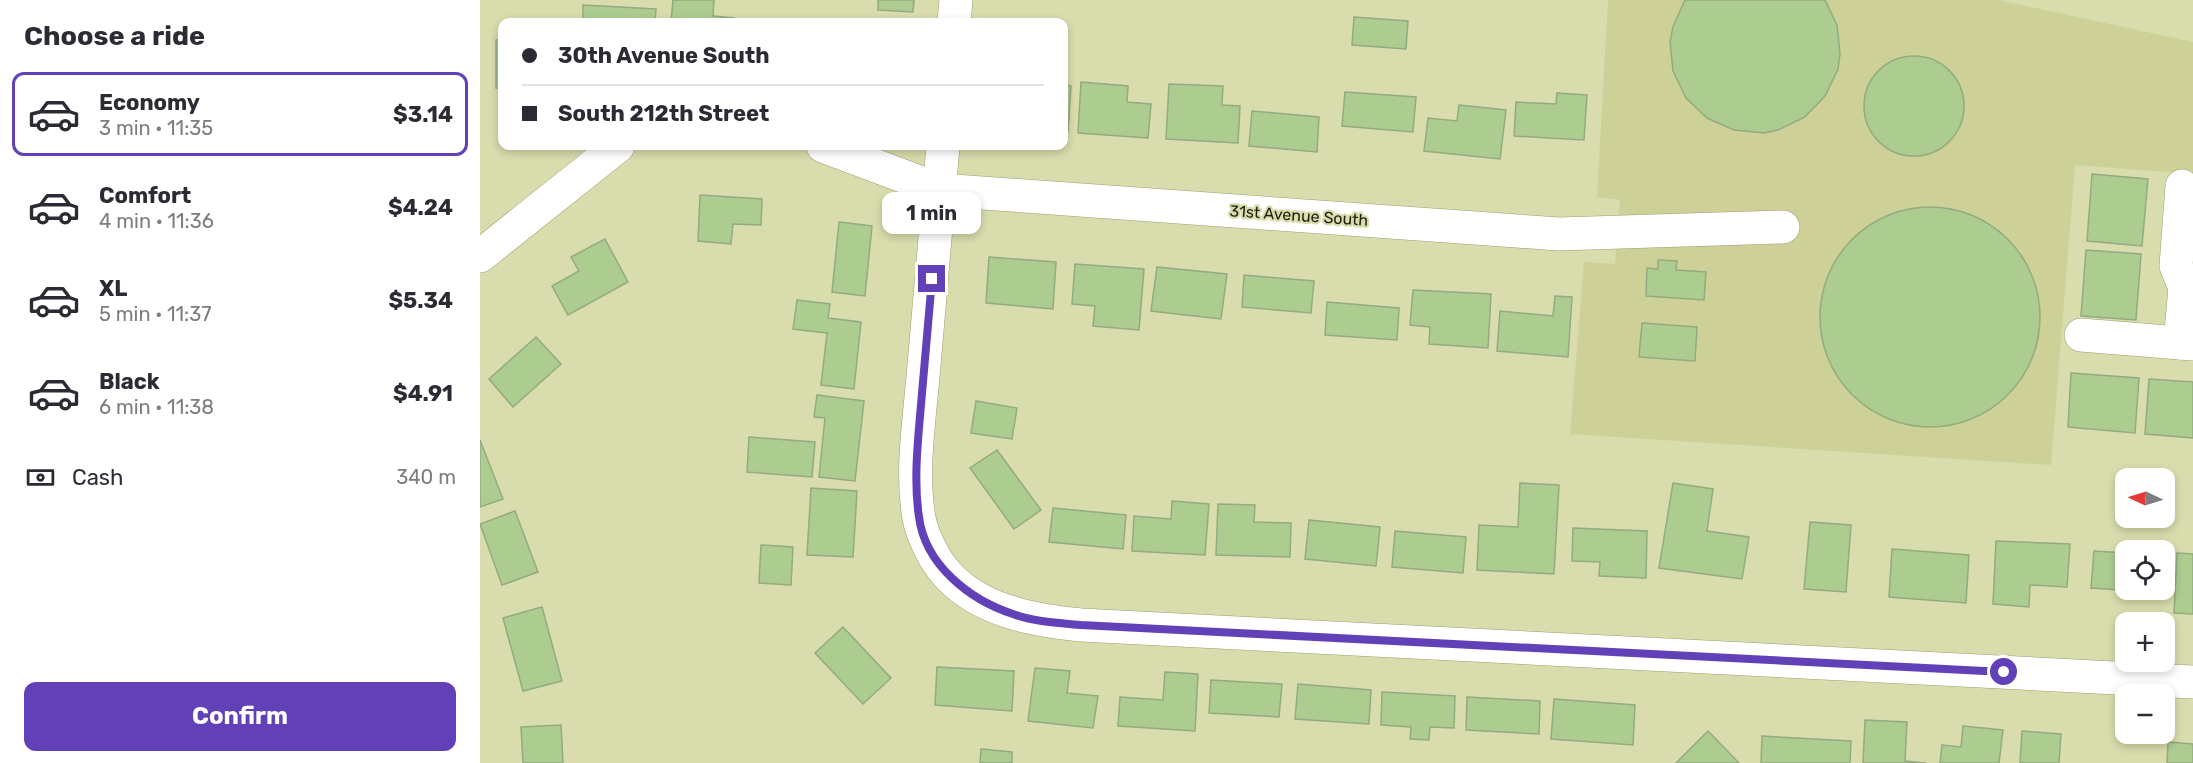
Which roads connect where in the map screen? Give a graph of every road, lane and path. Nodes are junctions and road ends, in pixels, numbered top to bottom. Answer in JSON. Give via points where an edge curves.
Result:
{"nodes":[{"id":1,"x":956,"y":0,"type":"edge"},
{"id":2,"x":954,"y":18,"type":"edge"},
{"id":3,"x":613,"y":150,"type":"edge"},
{"id":4,"x":834,"y":150,"type":"edge"},
{"id":5,"x":943,"y":150,"type":"edge"},
{"id":6,"x":2182,"y":186,"type":"dead end"},
{"id":7,"x":940,"y":190,"type":"junction"},
{"id":8,"x":1783,"y":227,"type":"dead end"},
{"id":9,"x":480,"y":256,"type":"edge"},
{"id":10,"x":2189,"y":287,"type":"edge"},
{"id":11,"x":2081,"y":335,"type":"dead end"},
{"id":12,"x":2186,"y":344,"type":"edge"},
{"id":13,"x":2193,"y":682,"type":"edge"}],
"edges":[{"from":1,"to":2,"type":"street"},
{"from":3,"to":9,"type":"street"},
{"from":4,"to":7,"type":"street","name":"31st Avenue South"},
{"from":5,"to":7,"type":"street"},
{"from":6,"to":10,"type":"street","via":[[2176,266]]},
{"from":7,"to":8,"type":"street","name":"31st Avenue South","via":[[1559,234]]},
{"from":7,"to":13,"type":"street","via":[[916,462],[919,519],[942,568],[960,586],[1013,614],[1081,625]]},
{"from":10,"to":12,"type":"street"},
{"from":11,"to":12,"type":"street"}]}
